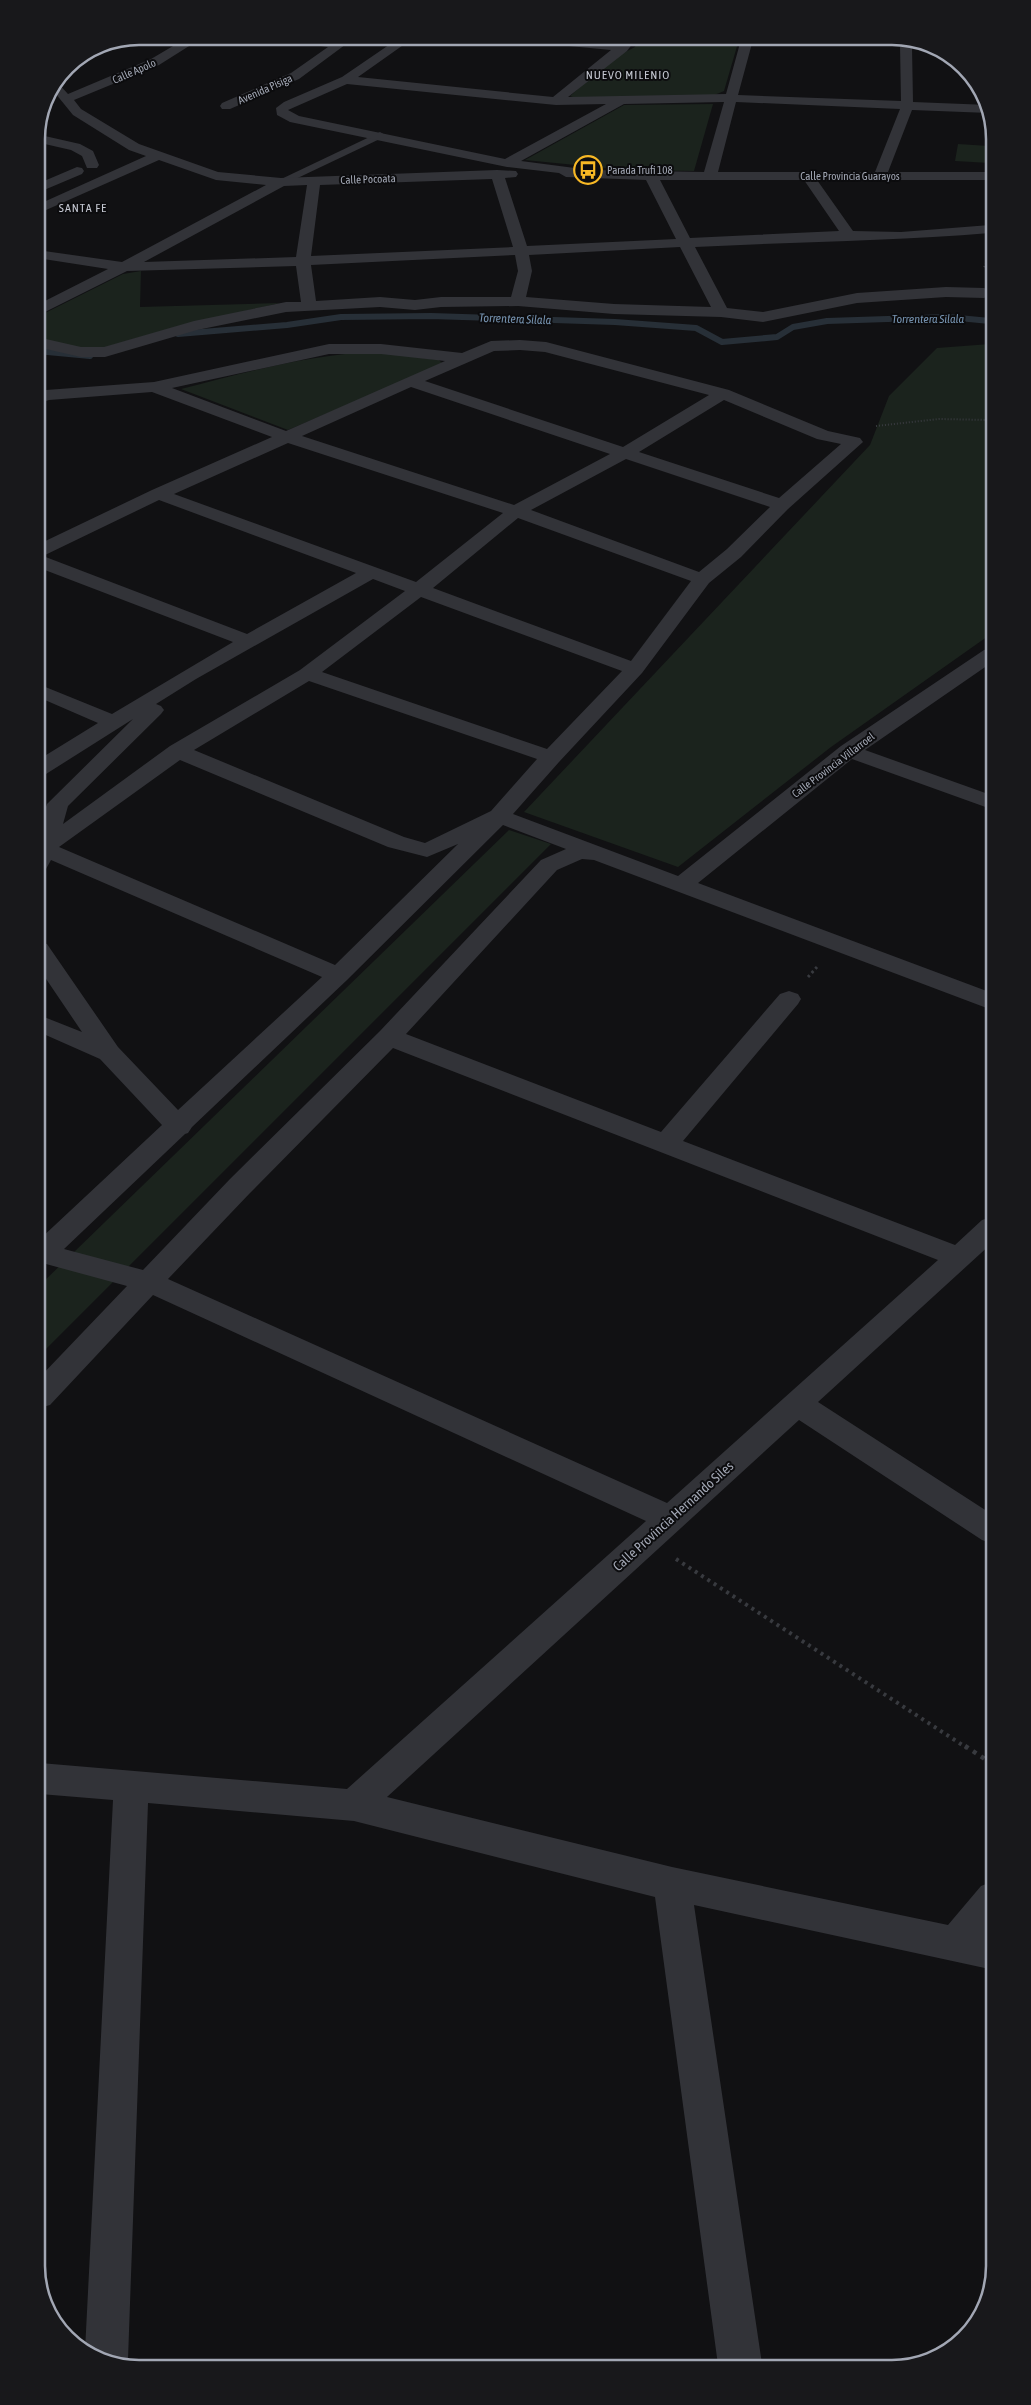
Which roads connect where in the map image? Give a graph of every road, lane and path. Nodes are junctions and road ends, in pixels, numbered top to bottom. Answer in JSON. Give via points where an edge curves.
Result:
{"nodes":[{"id":1,"x":184,"y":45,"type":"edge"},
{"id":2,"x":338,"y":45,"type":"edge"},
{"id":3,"x":397,"y":45,"type":"edge"},
{"id":4,"x":591,"y":45,"type":"edge"},
{"id":5,"x":624,"y":45,"type":"edge"},
{"id":6,"x":745,"y":45,"type":"edge"},
{"id":7,"x":906,"y":46,"type":"edge"},
{"id":8,"x":623,"y":48,"type":"junction"},
{"id":9,"x":346,"y":80,"type":"junction"},
{"id":10,"x":59,"y":90,"type":"edge"},
{"id":11,"x":730,"y":98,"type":"junction"},
{"id":12,"x":66,"y":99,"type":"junction"},
{"id":13,"x":622,"y":100,"type":"junction"},
{"id":14,"x":556,"y":101,"type":"junction"},
{"id":15,"x":226,"y":106,"type":"dead end"},
{"id":16,"x":907,"y":106,"type":"junction"},
{"id":17,"x":981,"y":109,"type":"edge"},
{"id":18,"x":380,"y":136,"type":"junction"},
{"id":19,"x":45,"y":140,"type":"edge"},
{"id":20,"x":134,"y":147,"type":"junction"},
{"id":21,"x":117,"y":154,"type":"dead end"},
{"id":22,"x":159,"y":155,"type":"junction"},
{"id":23,"x":506,"y":163,"type":"junction"},
{"id":24,"x":585,"y":172,"type":"junction"},
{"id":25,"x":497,"y":174,"type":"junction"},
{"id":26,"x":652,"y":176,"type":"junction"},
{"id":27,"x":710,"y":176,"type":"junction"},
{"id":28,"x":807,"y":176,"type":"junction"},
{"id":29,"x":880,"y":176,"type":"junction"},
{"id":30,"x":986,"y":176,"type":"edge"},
{"id":31,"x":314,"y":181,"type":"junction"},
{"id":32,"x":281,"y":182,"type":"junction"},
{"id":33,"x":45,"y":184,"type":"edge"},
{"id":34,"x":45,"y":206,"type":"edge"},
{"id":35,"x":986,"y":229,"type":"edge"},
{"id":36,"x":850,"y":235,"type":"junction"},
{"id":37,"x":687,"y":242,"type":"junction"},
{"id":38,"x":521,"y":250,"type":"junction"},
{"id":39,"x":45,"y":255,"type":"edge"},
{"id":40,"x":303,"y":261,"type":"junction"},
{"id":41,"x":124,"y":267,"type":"junction"},
{"id":42,"x":984,"y":293,"type":"dead end"},
{"id":43,"x":518,"y":301,"type":"junction"},
{"id":44,"x":309,"y":306,"type":"junction"},
{"id":45,"x":45,"y":307,"type":"edge"},
{"id":46,"x":720,"y":312,"type":"junction"},
{"id":47,"x":45,"y":344,"type":"edge"},
{"id":48,"x":464,"y":358,"type":"junction"},
{"id":49,"x":411,"y":382,"type":"junction"},
{"id":50,"x":154,"y":387,"type":"junction"},
{"id":51,"x":723,"y":394,"type":"junction"},
{"id":52,"x":45,"y":396,"type":"edge"},
{"id":53,"x":986,"y":420,"type":"edge"},
{"id":54,"x":287,"y":437,"type":"junction"},
{"id":55,"x":854,"y":442,"type":"junction"},
{"id":56,"x":625,"y":453,"type":"junction"},
{"id":57,"x":158,"y":494,"type":"junction"},
{"id":58,"x":782,"y":505,"type":"junction"},
{"id":59,"x":516,"y":511,"type":"junction"},
{"id":60,"x":45,"y":549,"type":"edge"},
{"id":61,"x":45,"y":563,"type":"edge"},
{"id":62,"x":372,"y":572,"type":"junction"},
{"id":63,"x":702,"y":579,"type":"junction"},
{"id":64,"x":420,"y":589,"type":"junction"},
{"id":65,"x":247,"y":641,"type":"junction"},
{"id":66,"x":986,"y":657,"type":"edge"},
{"id":67,"x":636,"y":669,"type":"junction"},
{"id":68,"x":307,"y":674,"type":"junction"},
{"id":69,"x":189,"y":675,"type":"junction"},
{"id":70,"x":45,"y":693,"type":"edge"},
{"id":71,"x":114,"y":722,"type":"junction"},
{"id":72,"x":178,"y":751,"type":"junction"},
{"id":73,"x":849,"y":751,"type":"junction"},
{"id":74,"x":551,"y":757,"type":"junction"},
{"id":75,"x":45,"y":765,"type":"edge"},
{"id":76,"x":986,"y":800,"type":"edge"},
{"id":77,"x":499,"y":816,"type":"junction"},
{"id":78,"x":45,"y":839,"type":"edge"},
{"id":79,"x":45,"y":849,"type":"edge"},
{"id":80,"x":597,"y":853,"type":"junction"},
{"id":81,"x":45,"y":855,"type":"edge"},
{"id":82,"x":681,"y":885,"type":"junction"},
{"id":83,"x":837,"y":943,"type":"junction"},
{"id":84,"x":45,"y":959,"type":"edge"},
{"id":85,"x":338,"y":975,"type":"junction"},
{"id":86,"x":789,"y":999,"type":"joint"},
{"id":87,"x":986,"y":1000,"type":"edge"},
{"id":88,"x":45,"y":1026,"type":"edge"},
{"id":89,"x":389,"y":1037,"type":"junction"},
{"id":90,"x":109,"y":1053,"type":"junction"},
{"id":91,"x":179,"y":1127,"type":"junction"},
{"id":92,"x":666,"y":1144,"type":"junction"},
{"id":93,"x":986,"y":1232,"type":"edge"},
{"id":94,"x":45,"y":1250,"type":"edge"},
{"id":95,"x":45,"y":1255,"type":"edge"},
{"id":96,"x":959,"y":1257,"type":"junction"},
{"id":97,"x":149,"y":1282,"type":"junction"},
{"id":98,"x":45,"y":1392,"type":"edge"},
{"id":99,"x":797,"y":1403,"type":"junction"},
{"id":100,"x":670,"y":1518,"type":"junction"},
{"id":101,"x":986,"y":1526,"type":"edge"},
{"id":102,"x":646,"y":1540,"type":"junction"},
{"id":103,"x":986,"y":1760,"type":"edge"},
{"id":104,"x":45,"y":1778,"type":"edge"},
{"id":105,"x":131,"y":1786,"type":"junction"},
{"id":106,"x":354,"y":1804,"type":"junction"},
{"id":107,"x":672,"y":1884,"type":"junction"},
{"id":108,"x":986,"y":1907,"type":"edge"},
{"id":109,"x":955,"y":1944,"type":"junction"},
{"id":110,"x":986,"y":1950,"type":"edge"},
{"id":111,"x":106,"y":2354,"type":"edge"},
{"id":112,"x":739,"y":2360,"type":"edge"}],
"edges":[{"from":1,"to":12,"type":"street","name":"Calle Apolo","via":[[155,62]]},
{"from":2,"to":15,"type":"street","name":"Avenida Pisiga","via":[[295,76]]},
{"from":3,"to":9,"type":"street"},
{"from":4,"to":8,"type":"street"},
{"from":5,"to":8,"type":"street"},
{"from":6,"to":11,"type":"street"},
{"from":7,"to":16,"type":"street"},
{"from":8,"to":14,"type":"street"},
{"from":9,"to":14,"type":"street"},
{"from":9,"to":18,"type":"street","via":[[288,105],[281,112],[295,119]]},
{"from":10,"to":12,"type":"street","name":"Calle Pocoata"},
{"from":11,"to":13,"type":"street"},
{"from":11,"to":16,"type":"street"},
{"from":11,"to":27,"type":"street"},
{"from":12,"to":20,"type":"street","name":"Calle Pocoata","via":[[77,112]]},
{"from":13,"to":14,"type":"street"},
{"from":13,"to":23,"type":"street"},
{"from":16,"to":17,"type":"street"},
{"from":16,"to":29,"type":"street"},
{"from":18,"to":23,"type":"street"},
{"from":18,"to":32,"type":"lane"},
{"from":19,"to":33,"type":"street","via":[[75,147],[96,163]]},
{"from":20,"to":21,"type":"street"},
{"from":20,"to":22,"type":"street","name":"Calle Pocoata"},
{"from":22,"to":32,"type":"street","name":"Calle Pocoata","via":[[216,176]]},
{"from":22,"to":34,"type":"street"},
{"from":23,"to":24,"type":"street"},
{"from":24,"to":25,"type":"street","name":"Calle Pocoata"},
{"from":24,"to":26,"type":"street","name":"Calle Pocoata"},
{"from":25,"to":31,"type":"street","name":"Calle Pocoata"},
{"from":25,"to":38,"type":"street"},
{"from":26,"to":27,"type":"street","name":"Calle Pocoata"},
{"from":26,"to":37,"type":"street"},
{"from":27,"to":28,"type":"street","name":"Calle Provincia Guarayos"},
{"from":28,"to":29,"type":"street","name":"Calle Provincia Guarayos"},
{"from":28,"to":36,"type":"street"},
{"from":29,"to":30,"type":"street","name":"Calle Provincia Guarayos"},
{"from":31,"to":32,"type":"street","name":"Calle Pocoata"},
{"from":31,"to":40,"type":"street"},
{"from":32,"to":41,"type":"street"},
{"from":35,"to":36,"type":"street","via":[[901,236]]},
{"from":36,"to":37,"type":"street"},
{"from":37,"to":38,"type":"street"},
{"from":37,"to":46,"type":"street"},
{"from":38,"to":40,"type":"street"},
{"from":38,"to":43,"type":"street","via":[[525,271]]},
{"from":39,"to":41,"type":"street"},
{"from":40,"to":41,"type":"street"},
{"from":40,"to":44,"type":"street"},
{"from":41,"to":45,"type":"street"},
{"from":42,"to":46,"type":"street","via":[[857,298],[763,317]]},
{"from":43,"to":44,"type":"street"},
{"from":43,"to":46,"type":"street"},
{"from":44,"to":47,"type":"street","via":[[286,307],[194,326],[105,352],[81,352]]},
{"from":48,"to":49,"type":"street"},
{"from":48,"to":50,"type":"street","via":[[381,349],[329,349]]},
{"from":48,"to":51,"type":"street","via":[[491,346],[546,347]]},
{"from":49,"to":54,"type":"street"},
{"from":49,"to":56,"type":"street"},
{"from":50,"to":52,"type":"street"},
{"from":50,"to":54,"type":"street"},
{"from":51,"to":55,"type":"street","via":[[822,435]]},
{"from":51,"to":56,"type":"street"},
{"from":53,"to":55,"type":"path","via":[[939,419],[890,426],[859,426]]},
{"from":54,"to":57,"type":"street"},
{"from":54,"to":59,"type":"street"},
{"from":55,"to":58,"type":"street"},
{"from":56,"to":58,"type":"street"},
{"from":56,"to":59,"type":"street"},
{"from":57,"to":60,"type":"street"},
{"from":57,"to":62,"type":"street"},
{"from":58,"to":63,"type":"street","via":[[734,553]]},
{"from":59,"to":63,"type":"street"},
{"from":59,"to":64,"type":"street"},
{"from":61,"to":65,"type":"street"},
{"from":62,"to":64,"type":"street"},
{"from":62,"to":65,"type":"street"},
{"from":63,"to":67,"type":"street"},
{"from":64,"to":67,"type":"street"},
{"from":64,"to":68,"type":"street"},
{"from":65,"to":69,"type":"street"},
{"from":66,"to":73,"type":"street","name":"Calle Provincia Villarroel"},
{"from":67,"to":74,"type":"street"},
{"from":68,"to":72,"type":"street"},
{"from":68,"to":74,"type":"street"},
{"from":69,"to":71,"type":"street"},
{"from":69,"to":78,"type":"street","via":[[58,804]]},
{"from":70,"to":71,"type":"street"},
{"from":71,"to":75,"type":"street"},
{"from":72,"to":77,"type":"street","via":[[396,842],[427,850]]},
{"from":72,"to":79,"type":"street"},
{"from":73,"to":76,"type":"street"},
{"from":73,"to":82,"type":"street","name":"Calle Provincia Villarroel"},
{"from":74,"to":77,"type":"street"},
{"from":77,"to":80,"type":"street"},
{"from":77,"to":85,"type":"street"},
{"from":80,"to":82,"type":"street"},
{"from":80,"to":89,"type":"street","via":[[579,852],[549,865]]},
{"from":81,"to":85,"type":"street"},
{"from":82,"to":83,"type":"street"},
{"from":83,"to":86,"type":"path"},
{"from":83,"to":87,"type":"street"},
{"from":84,"to":90,"type":"street"},
{"from":85,"to":91,"type":"street"},
{"from":86,"to":92,"type":"street"},
{"from":88,"to":90,"type":"street"},
{"from":89,"to":92,"type":"street"},
{"from":89,"to":97,"type":"street"},
{"from":90,"to":91,"type":"street"},
{"from":91,"to":94,"type":"street"},
{"from":92,"to":96,"type":"street"},
{"from":93,"to":96,"type":"street","name":"Calle Provincia Hernando Siles"},
{"from":95,"to":97,"type":"street"},
{"from":96,"to":99,"type":"street","name":"Calle Provincia Hernando Siles"},
{"from":97,"to":98,"type":"street"},
{"from":97,"to":100,"type":"street"},
{"from":99,"to":100,"type":"street","name":"Calle Provincia Hernando Siles"},
{"from":99,"to":101,"type":"street"},
{"from":100,"to":102,"type":"street","name":"Calle Provincia Hernando Siles"},
{"from":102,"to":103,"type":"path"},
{"from":102,"to":106,"type":"street","name":"Calle Provincia Hernando Siles"},
{"from":104,"to":105,"type":"street"},
{"from":105,"to":106,"type":"street"},
{"from":105,"to":111,"type":"street"},
{"from":106,"to":107,"type":"street"},
{"from":107,"to":109,"type":"street"},
{"from":107,"to":112,"type":"street"},
{"from":108,"to":109,"type":"street"},
{"from":109,"to":110,"type":"street"}]}
